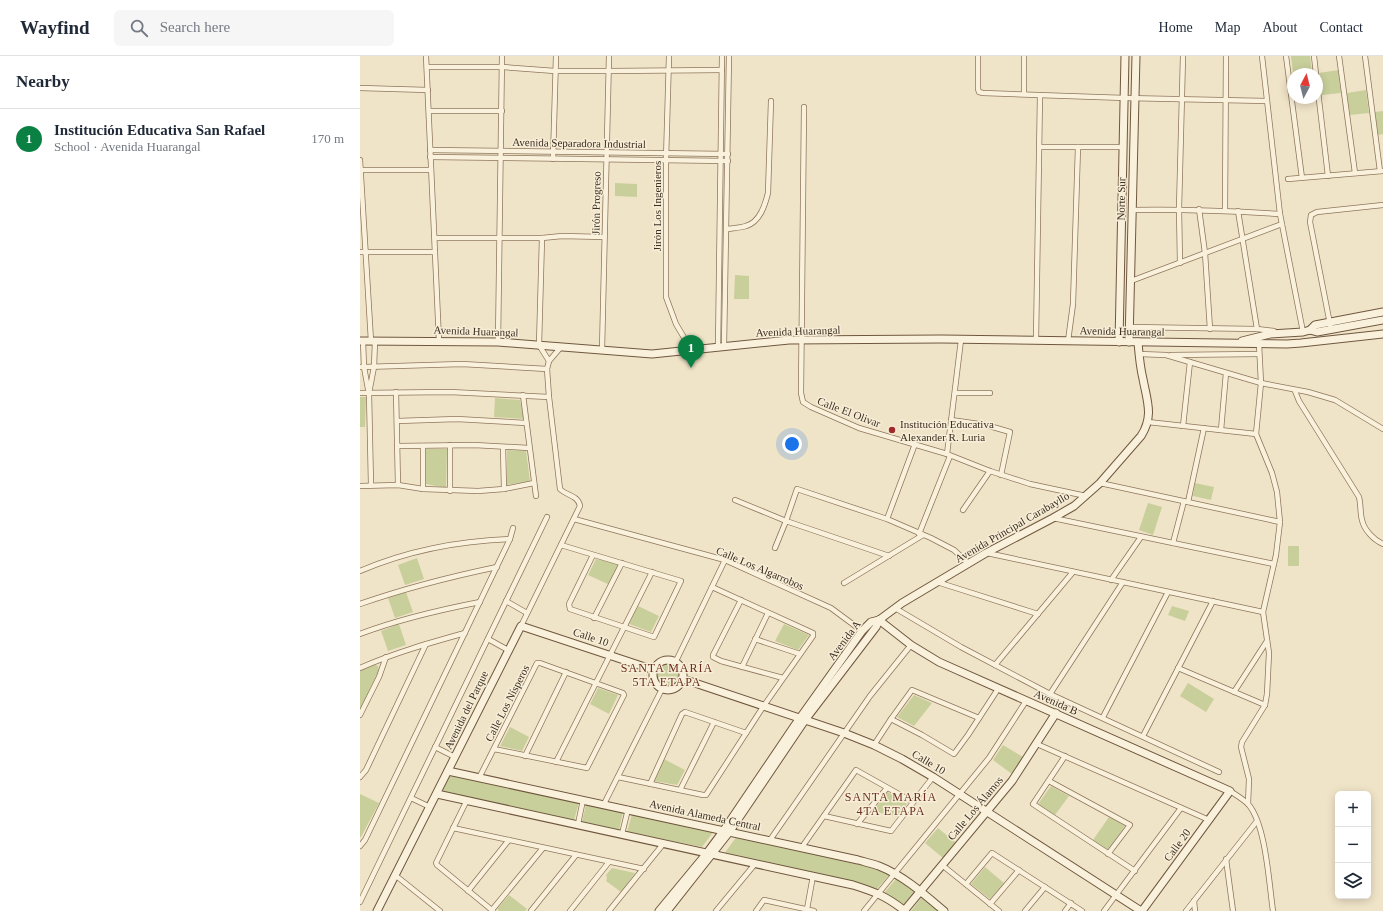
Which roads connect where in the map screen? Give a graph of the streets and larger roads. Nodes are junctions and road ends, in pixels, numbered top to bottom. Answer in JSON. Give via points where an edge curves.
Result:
{"nodes":[{"id":1,"x":426,"y":56,"type":"edge"},
{"id":2,"x":502,"y":56,"type":"edge"},
{"id":3,"x":556,"y":56,"type":"edge"},
{"id":4,"x":608,"y":56,"type":"edge"},
{"id":5,"x":669,"y":56,"type":"edge"},
{"id":6,"x":722,"y":56,"type":"edge"},
{"id":7,"x":729,"y":56,"type":"edge"},
{"id":8,"x":978,"y":56,"type":"edge"},
{"id":9,"x":1024,"y":56,"type":"edge"},
{"id":10,"x":1125,"y":56,"type":"edge"},
{"id":11,"x":1136,"y":56,"type":"edge"},
{"id":12,"x":1183,"y":56,"type":"edge"},
{"id":13,"x":1226,"y":56,"type":"edge"},
{"id":14,"x":1262,"y":56,"type":"edge"},
{"id":15,"x":1286,"y":56,"type":"edge"},
{"id":16,"x":1314,"y":56,"type":"edge"},
{"id":17,"x":1339,"y":56,"type":"edge"},
{"id":18,"x":1365,"y":56,"type":"edge"},
{"id":19,"x":427,"y":67,"type":"junction"},
{"id":20,"x":502,"y":67,"type":"junction"},
{"id":21,"x":1315,"y":68,"type":"edge"},
{"id":22,"x":722,"y":70,"type":"junction"},
{"id":23,"x":555,"y":71,"type":"junction"},
{"id":24,"x":609,"y":71,"type":"junction"},
{"id":25,"x":668,"y":71,"type":"junction"},
{"id":26,"x":360,"y":88,"type":"edge"},
{"id":27,"x":428,"y":90,"type":"junction"},
{"id":28,"x":1024,"y":94,"type":"junction"},
{"id":29,"x":1040,"y":95,"type":"junction"},
{"id":30,"x":1124,"y":98,"type":"junction"},
{"id":31,"x":1135,"y":98,"type":"junction"},
{"id":32,"x":1182,"y":99,"type":"junction"},
{"id":33,"x":1227,"y":100,"type":"junction"},
{"id":34,"x":770,"y":101,"type":"dead end"},
{"id":35,"x":1268,"y":101,"type":"junction"},
{"id":36,"x":1319,"y":104,"type":"edge"},
{"id":37,"x":804,"y":107,"type":"dead end"},
{"id":38,"x":429,"y":111,"type":"junction"},
{"id":39,"x":502,"y":111,"type":"junction"},
{"id":40,"x":1040,"y":147,"type":"junction"},
{"id":41,"x":1078,"y":147,"type":"junction"},
{"id":42,"x":1124,"y":147,"type":"junction"},
{"id":43,"x":430,"y":150,"type":"junction"},
{"id":44,"x":500,"y":150,"type":"junction"},
{"id":45,"x":553,"y":151,"type":"junction"},
{"id":46,"x":606,"y":152,"type":"junction"},
{"id":47,"x":666,"y":153,"type":"junction"},
{"id":48,"x":721,"y":154,"type":"junction"},
{"id":49,"x":728,"y":154,"type":"junction"},
{"id":50,"x":430,"y":157,"type":"junction"},
{"id":51,"x":500,"y":158,"type":"junction"},
{"id":52,"x":553,"y":159,"type":"junction"},
{"id":53,"x":606,"y":159,"type":"junction"},
{"id":54,"x":360,"y":160,"type":"edge"},
{"id":55,"x":666,"y":160,"type":"junction"},
{"id":56,"x":721,"y":161,"type":"junction"},
{"id":57,"x":728,"y":161,"type":"junction"},
{"id":58,"x":360,"y":170,"type":"edge"},
{"id":59,"x":431,"y":170,"type":"junction"},
{"id":60,"x":1381,"y":171,"type":"edge"},
{"id":61,"x":1354,"y":173,"type":"junction"},
{"id":62,"x":1328,"y":176,"type":"junction"},
{"id":63,"x":1302,"y":178,"type":"junction"},
{"id":64,"x":1288,"y":179,"type":"dead end"},
{"id":65,"x":1383,"y":205,"type":"edge"},
{"id":66,"x":1179,"y":209,"type":"junction"},
{"id":67,"x":1132,"y":210,"type":"junction"},
{"id":68,"x":1199,"y":210,"type":"junction"},
{"id":69,"x":1225,"y":210,"type":"junction"},
{"id":70,"x":1238,"y":211,"type":"junction"},
{"id":71,"x":1280,"y":214,"type":"junction"},
{"id":72,"x":1282,"y":224,"type":"junction"},
{"id":73,"x":727,"y":229,"type":"junction"},
{"id":74,"x":604,"y":237,"type":"junction"},
{"id":75,"x":435,"y":238,"type":"junction"},
{"id":76,"x":499,"y":238,"type":"junction"},
{"id":77,"x":542,"y":238,"type":"junction"},
{"id":78,"x":1243,"y":239,"type":"junction"},
{"id":79,"x":360,"y":252,"type":"edge"},
{"id":80,"x":366,"y":252,"type":"junction"},
{"id":81,"x":435,"y":252,"type":"junction"},
{"id":82,"x":1205,"y":253,"type":"junction"},
{"id":83,"x":1180,"y":263,"type":"junction"},
{"id":84,"x":1131,"y":281,"type":"junction"},
{"id":85,"x":1383,"y":312,"type":"edge"},
{"id":86,"x":1383,"y":320,"type":"edge"},
{"id":87,"x":1331,"y":326,"type":"junction"},
{"id":88,"x":1130,"y":327,"type":"junction"},
{"id":89,"x":1210,"y":329,"type":"junction"},
{"id":90,"x":1257,"y":330,"type":"junction"},
{"id":91,"x":1306,"y":331,"type":"junction"},
{"id":92,"x":1284,"y":332,"type":"junction"},
{"id":93,"x":1383,"y":334,"type":"edge"},
{"id":94,"x":801,"y":340,"type":"junction"},
{"id":95,"x":961,"y":340,"type":"junction"},
{"id":96,"x":1036,"y":340,"type":"junction"},
{"id":97,"x":362,"y":341,"type":"edge"},
{"id":98,"x":373,"y":341,"type":"junction"},
{"id":99,"x":439,"y":341,"type":"junction"},
{"id":100,"x":1068,"y":341,"type":"junction"},
{"id":101,"x":498,"y":342,"type":"junction"},
{"id":102,"x":1119,"y":342,"type":"junction"},
{"id":103,"x":1129,"y":342,"type":"junction"},
{"id":104,"x":1138,"y":342,"type":"junction"},
{"id":105,"x":1238,"y":343,"type":"junction"},
{"id":106,"x":1259,"y":344,"type":"junction"},
{"id":107,"x":539,"y":345,"type":"junction"},
{"id":108,"x":560,"y":347,"type":"junction"},
{"id":109,"x":721,"y":348,"type":"junction"},
{"id":110,"x":602,"y":350,"type":"junction"},
{"id":111,"x":692,"y":351,"type":"junction"},
{"id":112,"x":1139,"y":354,"type":"junction"},
{"id":113,"x":1260,"y":354,"type":"junction"},
{"id":114,"x":1166,"y":355,"type":"junction"},
{"id":115,"x":549,"y":361,"type":"junction"},
{"id":116,"x":1190,"y":362,"type":"junction"},
{"id":117,"x":362,"y":367,"type":"edge"},
{"id":118,"x":374,"y":367,"type":"junction"},
{"id":119,"x":547,"y":368,"type":"junction"},
{"id":120,"x":1226,"y":373,"type":"junction"},
{"id":121,"x":1261,"y":383,"type":"junction"},
{"id":122,"x":1295,"y":391,"type":"junction"},
{"id":123,"x":396,"y":392,"type":"junction"},
{"id":124,"x":360,"y":393,"type":"edge"},
{"id":125,"x":369,"y":393,"type":"junction"},
{"id":126,"x":954,"y":393,"type":"junction"},
{"id":127,"x":990,"y":393,"type":"dead end"},
{"id":128,"x":523,"y":395,"type":"junction"},
{"id":129,"x":549,"y":397,"type":"junction"},
{"id":130,"x":951,"y":420,"type":"junction"},
{"id":131,"x":397,"y":421,"type":"junction"},
{"id":132,"x":1148,"y":422,"type":"junction"},
{"id":133,"x":526,"y":423,"type":"junction"},
{"id":134,"x":1183,"y":426,"type":"junction"},
{"id":135,"x":1204,"y":428,"type":"junction"},
{"id":136,"x":1383,"y":429,"type":"edge"},
{"id":137,"x":1220,"y":430,"type":"junction"},
{"id":138,"x":1256,"y":434,"type":"junction"},
{"id":139,"x":915,"y":444,"type":"junction"},
{"id":140,"x":450,"y":445,"type":"junction"},
{"id":141,"x":398,"y":446,"type":"junction"},
{"id":142,"x":423,"y":446,"type":"junction"},
{"id":143,"x":503,"y":447,"type":"junction"},
{"id":144,"x":529,"y":448,"type":"junction"},
{"id":145,"x":948,"y":455,"type":"junction"},
{"id":146,"x":990,"y":471,"type":"junction"},
{"id":147,"x":1002,"y":475,"type":"junction"},
{"id":148,"x":534,"y":483,"type":"junction"},
{"id":149,"x":1100,"y":483,"type":"junction"},
{"id":150,"x":371,"y":485,"type":"junction"},
{"id":151,"x":398,"y":485,"type":"junction"},
{"id":152,"x":360,"y":486,"type":"edge"},
{"id":153,"x":423,"y":489,"type":"junction"},
{"id":154,"x":504,"y":489,"type":"junction"},
{"id":155,"x":450,"y":491,"type":"junction"},
{"id":156,"x":536,"y":496,"type":"dead end"},
{"id":157,"x":1086,"y":496,"type":"junction"},
{"id":158,"x":735,"y":500,"type":"dead end"},
{"id":159,"x":1186,"y":502,"type":"junction"},
{"id":160,"x":962,"y":510,"type":"dead end"},
{"id":161,"x":547,"y":517,"type":"dead end"},
{"id":162,"x":1053,"y":518,"type":"junction"},
{"id":163,"x":574,"y":519,"type":"junction"},
{"id":164,"x":887,"y":519,"type":"junction"},
{"id":165,"x":786,"y":521,"type":"junction"},
{"id":166,"x":1280,"y":522,"type":"junction"},
{"id":167,"x":513,"y":528,"type":"dead end"},
{"id":168,"x":921,"y":534,"type":"junction"},
{"id":169,"x":1141,"y":537,"type":"junction"},
{"id":170,"x":510,"y":539,"type":"junction"},
{"id":171,"x":1173,"y":543,"type":"junction"},
{"id":172,"x":1383,"y":544,"type":"edge"},
{"id":173,"x":561,"y":546,"type":"junction"},
{"id":174,"x":775,"y":548,"type":"dead end"},
{"id":175,"x":986,"y":553,"type":"junction"},
{"id":176,"x":593,"y":555,"type":"junction"},
{"id":177,"x":889,"y":556,"type":"junction"},
{"id":178,"x":725,"y":560,"type":"junction"},
{"id":179,"x":622,"y":563,"type":"junction"},
{"id":180,"x":969,"y":564,"type":"junction"},
{"id":181,"x":1274,"y":564,"type":"junction"},
{"id":182,"x":497,"y":567,"type":"junction"},
{"id":183,"x":360,"y":571,"type":"edge"},
{"id":184,"x":652,"y":572,"type":"junction"},
{"id":185,"x":1073,"y":572,"type":"junction"},
{"id":186,"x":1111,"y":580,"type":"junction"},
{"id":187,"x":937,"y":582,"type":"junction"},
{"id":188,"x":1123,"y":582,"type":"junction"},
{"id":189,"x":844,"y":583,"type":"dead end"},
{"id":190,"x":712,"y":587,"type":"junction"},
{"id":191,"x":1168,"y":592,"type":"junction"},
{"id":192,"x":741,"y":600,"type":"junction"},
{"id":193,"x":506,"y":601,"type":"junction"},
{"id":194,"x":480,"y":602,"type":"junction"},
{"id":195,"x":1213,"y":602,"type":"junction"},
{"id":196,"x":360,"y":604,"type":"edge"},
{"id":197,"x":895,"y":608,"type":"junction"},
{"id":198,"x":1263,"y":612,"type":"junction"},
{"id":199,"x":527,"y":613,"type":"junction"},
{"id":200,"x":768,"y":613,"type":"junction"},
{"id":201,"x":1038,"y":614,"type":"junction"},
{"id":202,"x":594,"y":618,"type":"junction"},
{"id":203,"x":879,"y":620,"type":"junction"},
{"id":204,"x":521,"y":626,"type":"junction"},
{"id":205,"x":623,"y":628,"type":"junction"},
{"id":206,"x":862,"y":631,"type":"junction"},
{"id":207,"x":465,"y":633,"type":"junction"},
{"id":208,"x":360,"y":634,"type":"edge"},
{"id":209,"x":488,"y":639,"type":"junction"},
{"id":210,"x":755,"y":639,"type":"junction"},
{"id":211,"x":1267,"y":641,"type":"junction"},
{"id":212,"x":426,"y":644,"type":"junction"},
{"id":213,"x":911,"y":645,"type":"junction"},
{"id":214,"x":508,"y":650,"type":"junction"},
{"id":215,"x":800,"y":654,"type":"junction"},
{"id":216,"x":609,"y":655,"type":"junction"},
{"id":217,"x":386,"y":657,"type":"junction"},
{"id":218,"x":676,"y":661,"type":"junction"},
{"id":219,"x":995,"y":665,"type":"junction"},
{"id":220,"x":742,"y":667,"type":"junction"},
{"id":221,"x":360,"y":668,"type":"edge"},
{"id":222,"x":1178,"y":668,"type":"junction"},
{"id":223,"x":654,"y":670,"type":"junction"},
{"id":224,"x":566,"y":672,"type":"junction"},
{"id":225,"x":783,"y":678,"type":"junction"},
{"id":226,"x":683,"y":679,"type":"junction"},
{"id":227,"x":596,"y":682,"type":"junction"},
{"id":228,"x":662,"y":689,"type":"junction"},
{"id":229,"x":998,"y":689,"type":"junction"},
{"id":230,"x":1234,"y":692,"type":"junction"},
{"id":231,"x":1050,"y":694,"type":"junction"},
{"id":232,"x":1026,"y":701,"type":"junction"},
{"id":233,"x":1265,"y":704,"type":"junction"},
{"id":234,"x":763,"y":707,"type":"junction"},
{"id":235,"x":1056,"y":713,"type":"junction"},
{"id":236,"x":360,"y":715,"type":"edge"},
{"id":237,"x":791,"y":715,"type":"junction"},
{"id":238,"x":1103,"y":717,"type":"junction"},
{"id":239,"x":979,"y":718,"type":"junction"},
{"id":240,"x":802,"y":719,"type":"junction"},
{"id":241,"x":891,"y":719,"type":"junction"},
{"id":242,"x":714,"y":722,"type":"junction"},
{"id":243,"x":795,"y":725,"type":"junction"},
{"id":244,"x":746,"y":733,"type":"junction"},
{"id":245,"x":844,"y":733,"type":"junction"},
{"id":246,"x":1143,"y":736,"type":"junction"},
{"id":247,"x":1037,"y":744,"type":"junction"},
{"id":248,"x":874,"y":745,"type":"junction"},
{"id":249,"x":435,"y":747,"type":"junction"},
{"id":250,"x":494,"y":749,"type":"junction"},
{"id":251,"x":525,"y":756,"type":"junction"},
{"id":252,"x":1065,"y":756,"type":"junction"},
{"id":253,"x":455,"y":757,"type":"junction"},
{"id":254,"x":556,"y":762,"type":"junction"},
{"id":255,"x":448,"y":771,"type":"junction"},
{"id":256,"x":1219,"y":772,"type":"dead end"},
{"id":257,"x":360,"y":777,"type":"edge"},
{"id":258,"x":618,"y":777,"type":"junction"},
{"id":259,"x":933,"y":777,"type":"junction"},
{"id":260,"x":479,"y":778,"type":"junction"},
{"id":261,"x":1049,"y":781,"type":"junction"},
{"id":262,"x":650,"y":784,"type":"junction"},
{"id":263,"x":887,"y":788,"type":"junction"},
{"id":264,"x":680,"y":790,"type":"junction"},
{"id":265,"x":1230,"y":791,"type":"junction"},
{"id":266,"x":437,"y":794,"type":"junction"},
{"id":267,"x":960,"y":794,"type":"junction"},
{"id":268,"x":411,"y":798,"type":"junction"},
{"id":269,"x":467,"y":800,"type":"junction"},
{"id":270,"x":583,"y":800,"type":"junction"},
{"id":271,"x":913,"y":802,"type":"junction"},
{"id":272,"x":604,"y":804,"type":"junction"},
{"id":273,"x":1248,"y":804,"type":"junction"},
{"id":274,"x":430,"y":807,"type":"junction"},
{"id":275,"x":1181,"y":808,"type":"junction"},
{"id":276,"x":628,"y":809,"type":"junction"},
{"id":277,"x":986,"y":812,"type":"junction"},
{"id":278,"x":824,"y":816,"type":"junction"},
{"id":279,"x":1209,"y":820,"type":"junction"},
{"id":280,"x":1257,"y":820,"type":"junction"},
{"id":281,"x":578,"y":824,"type":"junction"},
{"id":282,"x":857,"y":824,"type":"junction"},
{"id":283,"x":453,"y":828,"type":"junction"},
{"id":284,"x":727,"y":831,"type":"junction"},
{"id":285,"x":622,"y":834,"type":"junction"},
{"id":286,"x":509,"y":840,"type":"junction"},
{"id":287,"x":770,"y":840,"type":"junction"},
{"id":288,"x":664,"y":843,"type":"junction"},
{"id":289,"x":360,"y":846,"type":"edge"},
{"id":290,"x":802,"y":847,"type":"junction"},
{"id":291,"x":543,"y":848,"type":"junction"},
{"id":292,"x":710,"y":853,"type":"junction"},
{"id":293,"x":1108,"y":854,"type":"junction"},
{"id":294,"x":576,"y":855,"type":"junction"},
{"id":295,"x":1226,"y":859,"type":"junction"},
{"id":296,"x":609,"y":862,"type":"junction"},
{"id":297,"x":755,"y":864,"type":"junction"},
{"id":298,"x":942,"y":864,"type":"junction"},
{"id":299,"x":644,"y":870,"type":"junction"},
{"id":300,"x":1019,"y":870,"type":"junction"},
{"id":301,"x":1135,"y":871,"type":"junction"},
{"id":302,"x":894,"y":874,"type":"junction"},
{"id":303,"x":395,"y":875,"type":"junction"},
{"id":304,"x":813,"y":876,"type":"junction"},
{"id":305,"x":966,"y":884,"type":"junction"},
{"id":306,"x":1045,"y":887,"type":"junction"},
{"id":307,"x":468,"y":891,"type":"junction"},
{"id":308,"x":920,"y":891,"type":"junction"},
{"id":309,"x":878,"y":893,"type":"junction"},
{"id":310,"x":1117,"y":896,"type":"junction"},
{"id":311,"x":1194,"y":901,"type":"junction"},
{"id":312,"x":360,"y":902,"type":"edge"},
{"id":313,"x":990,"y":904,"type":"junction"},
{"id":314,"x":1071,"y":904,"type":"junction"},
{"id":315,"x":807,"y":909,"type":"junction"},
{"id":316,"x":377,"y":911,"type":"edge"},
{"id":317,"x":440,"y":911,"type":"edge"},
{"id":318,"x":492,"y":911,"type":"edge"},
{"id":319,"x":531,"y":911,"type":"edge"},
{"id":320,"x":570,"y":911,"type":"edge"},
{"id":321,"x":610,"y":911,"type":"edge"},
{"id":322,"x":659,"y":911,"type":"edge"},
{"id":323,"x":667,"y":911,"type":"edge"},
{"id":324,"x":716,"y":911,"type":"edge"},
{"id":325,"x":757,"y":911,"type":"edge"},
{"id":326,"x":814,"y":911,"type":"edge"},
{"id":327,"x":864,"y":911,"type":"edge"},
{"id":328,"x":904,"y":911,"type":"edge"},
{"id":329,"x":944,"y":911,"type":"edge"},
{"id":330,"x":999,"y":911,"type":"edge"},
{"id":331,"x":1024,"y":911,"type":"edge"},
{"id":332,"x":1065,"y":911,"type":"edge"},
{"id":333,"x":1082,"y":911,"type":"edge"},
{"id":334,"x":1104,"y":911,"type":"edge"},
{"id":335,"x":1141,"y":911,"type":"edge"},
{"id":336,"x":1186,"y":911,"type":"edge"},
{"id":337,"x":1195,"y":911,"type":"edge"},
{"id":338,"x":1233,"y":911,"type":"edge"},
{"id":339,"x":1273,"y":911,"type":"edge"}],
"edges":[{"from":1,"to":19,"type":"street"},
{"from":2,"to":20,"type":"street"},
{"from":3,"to":23,"type":"street"},
{"from":4,"to":24,"type":"street","name":"Jirón Progreso"},
{"from":5,"to":25,"type":"street","name":"Jirón Los Ingenieros"},
{"from":6,"to":22,"type":"street"},
{"from":7,"to":49,"type":"street"},
{"from":8,"to":28,"type":"street","via":[[979,92]]},
{"from":9,"to":28,"type":"street"},
{"from":10,"to":30,"type":"street","name":"Norte Sur"},
{"from":11,"to":31,"type":"street","name":"Norte Sur"},
{"from":12,"to":32,"type":"street"},
{"from":13,"to":33,"type":"street"},
{"from":14,"to":35,"type":"street"},
{"from":15,"to":63,"type":"street"},
{"from":16,"to":21,"type":"street"},
{"from":17,"to":61,"type":"street"},
{"from":18,"to":60,"type":"street"},
{"from":19,"to":20,"type":"street"},
{"from":19,"to":27,"type":"street"},
{"from":20,"to":23,"type":"street"},
{"from":20,"to":39,"type":"street"},
{"from":22,"to":25,"type":"street"},
{"from":22,"to":48,"type":"street"},
{"from":23,"to":24,"type":"street"},
{"from":23,"to":45,"type":"street"},
{"from":24,"to":25,"type":"street"},
{"from":24,"to":46,"type":"street","name":"Jirón Progreso"},
{"from":25,"to":47,"type":"street","name":"Jirón Los Ingenieros"},
{"from":26,"to":27,"type":"street"},
{"from":27,"to":38,"type":"street"},
{"from":28,"to":29,"type":"street"},
{"from":29,"to":30,"type":"street"},
{"from":29,"to":40,"type":"street"},
{"from":30,"to":31,"type":"street"},
{"from":30,"to":42,"type":"street","name":"Norte Sur"},
{"from":31,"to":32,"type":"street"},
{"from":31,"to":67,"type":"street","name":"Norte Sur"},
{"from":32,"to":33,"type":"street"},
{"from":32,"to":66,"type":"street"},
{"from":33,"to":35,"type":"street"},
{"from":33,"to":69,"type":"street"},
{"from":34,"to":73,"type":"street","via":[[768,193],[765,207],[748,226]]},
{"from":35,"to":71,"type":"street"},
{"from":36,"to":62,"type":"street"},
{"from":37,"to":94,"type":"street"},
{"from":38,"to":39,"type":"street"},
{"from":38,"to":43,"type":"street"},
{"from":39,"to":44,"type":"street"},
{"from":40,"to":41,"type":"street"},
{"from":40,"to":96,"type":"street"},
{"from":41,"to":42,"type":"street"},
{"from":41,"to":100,"type":"street","via":[[1073,304]]},
{"from":42,"to":102,"type":"street","name":"Norte Sur"},
{"from":43,"to":44,"type":"street","name":"Avenida Separadora Industrial"},
{"from":43,"to":50,"type":"street"},
{"from":44,"to":45,"type":"street","name":"Avenida Separadora Industrial"},
{"from":44,"to":51,"type":"street"},
{"from":45,"to":46,"type":"street","name":"Avenida Separadora Industrial"},
{"from":45,"to":52,"type":"street"},
{"from":46,"to":47,"type":"street","name":"Avenida Separadora Industrial"},
{"from":46,"to":53,"type":"street","name":"Jirón Progreso"},
{"from":47,"to":48,"type":"street","name":"Avenida Separadora Industrial"},
{"from":47,"to":55,"type":"street","name":"Jirón Los Ingenieros"},
{"from":48,"to":49,"type":"street","name":"Avenida Separadora Industrial"},
{"from":48,"to":56,"type":"street"},
{"from":49,"to":57,"type":"street"},
{"from":50,"to":51,"type":"street","name":"Avenida Separadora Industrial"},
{"from":50,"to":59,"type":"street"},
{"from":51,"to":52,"type":"street","name":"Avenida Separadora Industrial"},
{"from":51,"to":76,"type":"street"},
{"from":52,"to":53,"type":"street","name":"Avenida Separadora Industrial"},
{"from":53,"to":55,"type":"street","name":"Avenida Separadora Industrial"},
{"from":53,"to":74,"type":"street","name":"Jirón Progreso"},
{"from":54,"to":58,"type":"street"},
{"from":55,"to":56,"type":"street","name":"Avenida Separadora Industrial"},
{"from":55,"to":111,"type":"street","name":"Jirón Los Ingenieros","via":[[666,297],[676,324]]},
{"from":56,"to":57,"type":"street","name":"Avenida Separadora Industrial"},
{"from":56,"to":109,"type":"street"},
{"from":57,"to":73,"type":"street"},
{"from":58,"to":59,"type":"street"},
{"from":58,"to":80,"type":"street"},
{"from":59,"to":75,"type":"street"},
{"from":60,"to":61,"type":"street"},
{"from":61,"to":62,"type":"street"},
{"from":62,"to":63,"type":"street"},
{"from":63,"to":64,"type":"street"},
{"from":65,"to":87,"type":"street","via":[[1317,212],[1311,215],[1310,222]]},
{"from":66,"to":67,"type":"street"},
{"from":66,"to":68,"type":"street"},
{"from":66,"to":83,"type":"street"},
{"from":67,"to":84,"type":"street","name":"Norte Sur"},
{"from":68,"to":69,"type":"street"},
{"from":68,"to":82,"type":"street"},
{"from":69,"to":70,"type":"street"},
{"from":70,"to":71,"type":"street"},
{"from":70,"to":78,"type":"street"},
{"from":71,"to":72,"type":"street"},
{"from":72,"to":78,"type":"street"},
{"from":72,"to":91,"type":"street"},
{"from":73,"to":109,"type":"street"},
{"from":74,"to":77,"type":"street"},
{"from":74,"to":110,"type":"street","name":"Jirón Progreso"},
{"from":75,"to":76,"type":"street"},
{"from":75,"to":81,"type":"street"},
{"from":76,"to":77,"type":"street"},
{"from":76,"to":101,"type":"street"},
{"from":77,"to":107,"type":"street"},
{"from":78,"to":82,"type":"street"},
{"from":78,"to":90,"type":"street"},
{"from":79,"to":80,"type":"street"},
{"from":80,"to":81,"type":"street"},
{"from":80,"to":98,"type":"street"},
{"from":81,"to":99,"type":"street"},
{"from":82,"to":83,"type":"street"},
{"from":82,"to":89,"type":"street"},
{"from":83,"to":84,"type":"street"},
{"from":84,"to":88,"type":"street","name":"Norte Sur"},
{"from":85,"to":87,"type":"street","name":"Avenida Huarangal"},
{"from":86,"to":87,"type":"street","name":"Avenida Huarangal"},
{"from":87,"to":91,"type":"street","name":"Avenida Huarangal","via":[[1317,332]]},
{"from":88,"to":89,"type":"street"},
{"from":88,"to":103,"type":"street","name":"Norte Sur"},
{"from":89,"to":90,"type":"street"},
{"from":90,"to":92,"type":"street"},
{"from":91,"to":92,"type":"street","name":"Avenida Huarangal"},
{"from":92,"to":105,"type":"street","name":"Avenida Huarangal","via":[[1261,335]]},
{"from":93,"to":106,"type":"street","name":"Avenida Huarangal","via":[[1301,344]]},
{"from":94,"to":95,"type":"street","name":"Avenida Huarangal"},
{"from":94,"to":109,"type":"street","name":"Avenida Huarangal","via":[[778,340]]},
{"from":94,"to":139,"type":"street","name":"Calle El Olivar","via":[[803,402],[811,408],[859,428]]},
{"from":95,"to":96,"type":"street","name":"Avenida Huarangal"},
{"from":95,"to":126,"type":"street"},
{"from":96,"to":100,"type":"street","name":"Avenida Huarangal"},
{"from":97,"to":98,"type":"street","name":"Avenida Huarangal"},
{"from":97,"to":117,"type":"street"},
{"from":98,"to":99,"type":"street","name":"Avenida Huarangal"},
{"from":98,"to":118,"type":"street"},
{"from":99,"to":101,"type":"street","name":"Avenida Huarangal"},
{"from":100,"to":102,"type":"street","name":"Avenida Huarangal"},
{"from":101,"to":107,"type":"street","name":"Avenida Huarangal"},
{"from":102,"to":103,"type":"street","name":"Avenida Huarangal"},
{"from":103,"to":104,"type":"street","name":"Avenida Huarangal"},
{"from":104,"to":105,"type":"street","name":"Avenida Huarangal"},
{"from":104,"to":112,"type":"street","name":"Avenida Principal Carabayllo"},
{"from":105,"to":106,"type":"street","name":"Avenida Huarangal"},
{"from":106,"to":113,"type":"street"},
{"from":107,"to":108,"type":"street","name":"Avenida Huarangal"},
{"from":107,"to":115,"type":"street"},
{"from":108,"to":110,"type":"street","name":"Avenida Huarangal"},
{"from":108,"to":115,"type":"street"},
{"from":109,"to":111,"type":"street","name":"Avenida Huarangal"},
{"from":110,"to":111,"type":"street","name":"Avenida Huarangal","via":[[652,354]]},
{"from":112,"to":114,"type":"street"},
{"from":112,"to":132,"type":"street","name":"Avenida Principal Carabayllo","via":[[1149,406]]},
{"from":113,"to":114,"type":"street"},
{"from":113,"to":121,"type":"street"},
{"from":114,"to":116,"type":"street"},
{"from":115,"to":119,"type":"street"},
{"from":116,"to":120,"type":"street"},
{"from":116,"to":134,"type":"street"},
{"from":117,"to":118,"type":"street"},
{"from":117,"to":125,"type":"street"},
{"from":118,"to":119,"type":"street","via":[[462,364]]},
{"from":118,"to":125,"type":"street"},
{"from":119,"to":129,"type":"street"},
{"from":120,"to":121,"type":"street"},
{"from":120,"to":137,"type":"street"},
{"from":121,"to":122,"type":"street"},
{"from":121,"to":138,"type":"street"},
{"from":122,"to":136,"type":"street","via":[[1335,400]]},
{"from":122,"to":172,"type":"street","via":[[1359,497],[1364,526],[1375,541]]},
{"from":123,"to":125,"type":"street"},
{"from":123,"to":128,"type":"street"},
{"from":123,"to":131,"type":"street"},
{"from":124,"to":125,"type":"street"},
{"from":125,"to":150,"type":"street"},
{"from":126,"to":127,"type":"street"},
{"from":126,"to":130,"type":"street"},
{"from":128,"to":129,"type":"street"},
{"from":128,"to":133,"type":"street"},
{"from":129,"to":163,"type":"street","name":"Avenida del Parque","via":[[560,489],[575,497],[580,506]]},
{"from":130,"to":145,"type":"street"},
{"from":130,"to":147,"type":"street","via":[[1010,432]]},
{"from":131,"to":133,"type":"street","via":[[457,419]]},
{"from":131,"to":141,"type":"street"},
{"from":132,"to":134,"type":"street"},
{"from":132,"to":149,"type":"street","name":"Avenida Principal Carabayllo","via":[[1141,436]]},
{"from":133,"to":144,"type":"street"},
{"from":134,"to":135,"type":"street"},
{"from":135,"to":137,"type":"street"},
{"from":135,"to":159,"type":"street"},
{"from":137,"to":138,"type":"street"},
{"from":138,"to":166,"type":"street","via":[[1272,473]]},
{"from":139,"to":145,"type":"street","name":"Calle El Olivar"},
{"from":139,"to":164,"type":"street"},
{"from":140,"to":142,"type":"street"},
{"from":140,"to":143,"type":"street"},
{"from":140,"to":155,"type":"street"},
{"from":141,"to":142,"type":"street"},
{"from":141,"to":151,"type":"street"},
{"from":142,"to":153,"type":"street"},
{"from":143,"to":144,"type":"street"},
{"from":143,"to":154,"type":"street"},
{"from":144,"to":148,"type":"street"},
{"from":145,"to":146,"type":"street","name":"Calle El Olivar"},
{"from":145,"to":168,"type":"street"},
{"from":146,"to":147,"type":"street","name":"Calle El Olivar"},
{"from":146,"to":160,"type":"street"},
{"from":147,"to":157,"type":"street","name":"Calle El Olivar"},
{"from":148,"to":154,"type":"street"},
{"from":148,"to":156,"type":"street"},
{"from":149,"to":157,"type":"street","name":"Avenida Principal Carabayllo"},
{"from":149,"to":159,"type":"street"},
{"from":150,"to":151,"type":"street"},
{"from":150,"to":152,"type":"street"},
{"from":151,"to":153,"type":"street"},
{"from":153,"to":155,"type":"street"},
{"from":154,"to":155,"type":"street"},
{"from":157,"to":162,"type":"street","name":"Avenida Principal Carabayllo"},
{"from":158,"to":165,"type":"street"},
{"from":159,"to":166,"type":"street"},
{"from":159,"to":171,"type":"street"},
{"from":161,"to":193,"type":"street","name":"Avenida del Parque"},
{"from":162,"to":169,"type":"street"},
{"from":162,"to":175,"type":"street","name":"Avenida Principal Carabayllo"},
{"from":163,"to":173,"type":"street","name":"Avenida del Parque"},
{"from":163,"to":178,"type":"street","name":"Calle Los Algarrobos"},
{"from":164,"to":165,"type":"street","via":[[797,489]]},
{"from":164,"to":168,"type":"street"},
{"from":165,"to":174,"type":"street"},
{"from":165,"to":177,"type":"street"},
{"from":166,"to":181,"type":"street"},
{"from":167,"to":170,"type":"street"},
{"from":168,"to":177,"type":"street"},
{"from":168,"to":180,"type":"street","via":[[954,550]]},
{"from":169,"to":171,"type":"street"},
{"from":169,"to":186,"type":"street"},
{"from":170,"to":182,"type":"street"},
{"from":170,"to":183,"type":"street","via":[[442,545],[409,553]]},
{"from":171,"to":181,"type":"street"},
{"from":173,"to":176,"type":"street"},
{"from":173,"to":199,"type":"street","name":"Avenida del Parque"},
{"from":175,"to":180,"type":"street","name":"Avenida Principal Carabayllo"},
{"from":175,"to":185,"type":"street"},
{"from":176,"to":179,"type":"street"},
{"from":176,"to":202,"type":"street","via":[[569,604],[570,610]]},
{"from":177,"to":189,"type":"street"},
{"from":178,"to":190,"type":"street"},
{"from":178,"to":206,"type":"street","name":"Calle Los Algarrobos","via":[[831,608]]},
{"from":179,"to":184,"type":"street"},
{"from":179,"to":202,"type":"street"},
{"from":180,"to":187,"type":"street","name":"Avenida Principal Carabayllo"},
{"from":181,"to":198,"type":"street"},
{"from":182,"to":194,"type":"street"},
{"from":182,"to":196,"type":"street","via":[[399,590]]},
{"from":184,"to":205,"type":"street"},
{"from":184,"to":205,"type":"street","via":[[682,582],[654,636]]},
{"from":185,"to":186,"type":"street"},
{"from":185,"to":201,"type":"street"},
{"from":186,"to":188,"type":"street"},
{"from":187,"to":197,"type":"street","name":"Avenida Principal Carabayllo"},
{"from":187,"to":201,"type":"street"},
{"from":188,"to":191,"type":"street"},
{"from":188,"to":231,"type":"street"},
{"from":190,"to":192,"type":"street"},
{"from":190,"to":218,"type":"street"},
{"from":191,"to":195,"type":"street"},
{"from":191,"to":238,"type":"street"},
{"from":192,"to":200,"type":"street"},
{"from":192,"to":220,"type":"street","via":[[713,655],[715,659]]},
{"from":193,"to":199,"type":"street"},
{"from":193,"to":209,"type":"street","name":"Avenida del Parque"},
{"from":194,"to":207,"type":"street"},
{"from":194,"to":208,"type":"street","via":[[409,618]]},
{"from":195,"to":198,"type":"street"},
{"from":195,"to":222,"type":"street"},
{"from":197,"to":203,"type":"street","name":"Avenida Principal Carabayllo"},
{"from":197,"to":219,"type":"street","name":"Avenida B"},
{"from":198,"to":211,"type":"street"},
{"from":199,"to":204,"type":"street","name":"Avenida del Parque"},
{"from":200,"to":210,"type":"street"},
{"from":200,"to":215,"type":"street","via":[[814,634]]},
{"from":201,"to":219,"type":"street"},
{"from":202,"to":205,"type":"street"},
{"from":203,"to":206,"type":"street","name":"Avenida A","via":[[871,622]]},
{"from":203,"to":213,"type":"street","name":"Avenida B"},
{"from":203,"to":240,"type":"street","name":"Avenida A"},
{"from":204,"to":214,"type":"street","name":"Avenida del Parque"},
{"from":204,"to":216,"type":"street","name":"Calle 10"},
{"from":205,"to":216,"type":"street"},
{"from":206,"to":240,"type":"street","name":"Avenida A"},
{"from":207,"to":212,"type":"street"},
{"from":207,"to":289,"type":"street"},
{"from":209,"to":214,"type":"street"},
{"from":209,"to":249,"type":"street","name":"Avenida del Parque"},
{"from":210,"to":215,"type":"street"},
{"from":210,"to":220,"type":"street"},
{"from":211,"to":230,"type":"street"},
{"from":211,"to":233,"type":"street","via":[[1269,653]]},
{"from":212,"to":217,"type":"street"},
{"from":212,"to":257,"type":"street","via":[[366,770]]},
{"from":213,"to":229,"type":"street","name":"Avenida B","via":[[939,662]]},
{"from":213,"to":245,"type":"street"},
{"from":214,"to":253,"type":"street","name":"Avenida del Parque"},
{"from":215,"to":225,"type":"street"},
{"from":216,"to":223,"type":"street","name":"Calle 10"},
{"from":216,"to":227,"type":"street"},
{"from":217,"to":221,"type":"street"},
{"from":217,"to":236,"type":"street"},
{"from":218,"to":223,"type":"street","via":[[665,659],[656,665]]},
{"from":218,"to":226,"type":"street","via":[[683,668]]},
{"from":219,"to":231,"type":"street","name":"Avenida B"},
{"from":220,"to":225,"type":"street"},
{"from":222,"to":230,"type":"street"},
{"from":222,"to":246,"type":"street"},
{"from":223,"to":228,"type":"street","via":[[653,679]]},
{"from":224,"to":227,"type":"street","name":"Calle Los Nísperos"},
{"from":224,"to":250,"type":"street","name":"Calle Los Nísperos","via":[[537,663]]},
{"from":224,"to":251,"type":"street"},
{"from":225,"to":234,"type":"street"},
{"from":226,"to":228,"type":"street","via":[[677,687]]},
{"from":226,"to":234,"type":"street","name":"Calle 10"},
{"from":227,"to":254,"type":"street"},
{"from":227,"to":254,"type":"street","name":"Calle Los Nísperos","via":[[624,695],[588,767],[585,769]]},
{"from":228,"to":258,"type":"street"},
{"from":229,"to":232,"type":"street","name":"Avenida B"},
{"from":229,"to":239,"type":"street"},
{"from":230,"to":233,"type":"street"},
{"from":231,"to":238,"type":"street","name":"Avenida B"},
{"from":232,"to":235,"type":"street","name":"Avenida B"},
{"from":232,"to":267,"type":"street","via":[[989,758]]},
{"from":233,"to":273,"type":"street","via":[[1241,747],[1249,781]]},
{"from":234,"to":237,"type":"street","name":"Calle 10"},
{"from":234,"to":244,"type":"street"},
{"from":235,"to":247,"type":"street","name":"Calle Los Álamos"},
{"from":235,"to":265,"type":"street","name":"Avenida B"},
{"from":237,"to":240,"type":"street","name":"Calle 10"},
{"from":237,"to":243,"type":"street"},
{"from":238,"to":246,"type":"street","name":"Avenida B"},
{"from":239,"to":241,"type":"street","via":[[912,690]]},
{"from":239,"to":241,"type":"street","via":[[954,754]]},
{"from":240,"to":243,"type":"street","name":"Avenida A"},
{"from":240,"to":245,"type":"street","name":"Calle 10"},
{"from":240,"to":284,"type":"street","name":"Avenida A"},
{"from":241,"to":248,"type":"street"},
{"from":242,"to":244,"type":"street"},
{"from":242,"to":262,"type":"street","via":[[683,713]]},
{"from":242,"to":264,"type":"street"},
{"from":243,"to":284,"type":"street","name":"Avenida A"},
{"from":244,"to":264,"type":"street","via":[[706,795]]},
{"from":245,"to":248,"type":"street","name":"Calle 10"},
{"from":245,"to":287,"type":"street"},
{"from":246,"to":256,"type":"street","name":"Avenida B"},
{"from":247,"to":252,"type":"street"},
{"from":247,"to":277,"type":"street","name":"Calle Los Álamos","via":[[1012,781]]},
{"from":248,"to":259,"type":"street","name":"Calle 10"},
{"from":249,"to":253,"type":"street"},
{"from":249,"to":268,"type":"street","name":"Avenida del Parque"},
{"from":250,"to":251,"type":"street"},
{"from":250,"to":260,"type":"street","name":"Calle Los Nísperos"},
{"from":251,"to":254,"type":"street"},
{"from":252,"to":261,"type":"street"},
{"from":252,"to":275,"type":"street"},
{"from":253,"to":255,"type":"street","name":"Avenida del Parque"},
{"from":255,"to":260,"type":"street","name":"Avenida Alameda Central"},
{"from":255,"to":266,"type":"street","name":"Avenida del Parque"},
{"from":258,"to":262,"type":"street"},
{"from":258,"to":272,"type":"street"},
{"from":259,"to":267,"type":"street","name":"Calle 10"},
{"from":259,"to":271,"type":"street"},
{"from":260,"to":270,"type":"street","name":"Avenida Alameda Central"},
{"from":261,"to":293,"type":"street","via":[[1032,804]]},
{"from":261,"to":293,"type":"street","via":[[1130,825]]},
{"from":262,"to":264,"type":"street"},
{"from":263,"to":271,"type":"street"},
{"from":263,"to":278,"type":"street","via":[[856,770]]},
{"from":263,"to":282,"type":"street"},
{"from":265,"to":273,"type":"street"},
{"from":265,"to":279,"type":"street","name":"Calle 20"},
{"from":266,"to":269,"type":"street"},
{"from":266,"to":274,"type":"street","name":"Avenida del Parque"},
{"from":267,"to":277,"type":"street","name":"Calle 10"},
{"from":267,"to":302,"type":"street"},
{"from":268,"to":274,"type":"street"},
{"from":268,"to":312,"type":"street","name":"Avenida del Parque"},
{"from":269,"to":281,"type":"street"},
{"from":269,"to":283,"type":"street"},
{"from":270,"to":272,"type":"street","name":"Avenida Alameda Central"},
{"from":270,"to":281,"type":"street"},
{"from":271,"to":282,"type":"street","via":[[891,831]]},
{"from":272,"to":276,"type":"street","name":"Avenida Alameda Central"},
{"from":273,"to":280,"type":"street"},
{"from":274,"to":303,"type":"street","name":"Avenida del Parque"},
{"from":275,"to":279,"type":"street"},
{"from":275,"to":301,"type":"street"},
{"from":276,"to":284,"type":"street","name":"Avenida Alameda Central"},
{"from":276,"to":285,"type":"street"},
{"from":277,"to":298,"type":"street","name":"Calle Los Álamos"},
{"from":277,"to":310,"type":"street","name":"Calle 10"},
{"from":278,"to":282,"type":"street"},
{"from":278,"to":290,"type":"street"},
{"from":279,"to":335,"type":"street","name":"Calle 20"},
{"from":280,"to":295,"type":"street"},
{"from":280,"to":339,"type":"street"},
{"from":281,"to":285,"type":"street"},
{"from":283,"to":286,"type":"street"},
{"from":283,"to":307,"type":"street","via":[[436,861],[437,865]]},
{"from":284,"to":287,"type":"street","name":"Avenida Alameda Central"},
{"from":284,"to":292,"type":"street","name":"Avenida A"},
{"from":285,"to":288,"type":"street"},
{"from":286,"to":291,"type":"street"},
{"from":286,"to":307,"type":"street"},
{"from":287,"to":290,"type":"street","name":"Avenida Alameda Central"},
{"from":288,"to":292,"type":"street"},
{"from":288,"to":299,"type":"street"},
{"from":290,"to":302,"type":"street","name":"Avenida Alameda Central","via":[[879,866]]},
{"from":291,"to":294,"type":"street"},
{"from":291,"to":318,"type":"street"},
{"from":292,"to":297,"type":"street"},
{"from":292,"to":322,"type":"street","name":"Avenida A"},
{"from":292,"to":323,"type":"street","name":"Avenida A"},
{"from":293,"to":301,"type":"street"},
{"from":294,"to":296,"type":"street"},
{"from":294,"to":319,"type":"street"},
{"from":295,"to":311,"type":"street"},
{"from":295,"to":338,"type":"street"},
{"from":296,"to":299,"type":"street"},
{"from":296,"to":320,"type":"street"},
{"from":297,"to":304,"type":"street"},
{"from":297,"to":324,"type":"street"},
{"from":298,"to":305,"type":"street"},
{"from":298,"to":308,"type":"street","name":"Calle Los Álamos"},
{"from":299,"to":321,"type":"street"},
{"from":300,"to":305,"type":"street","via":[[992,853]]},
{"from":300,"to":306,"type":"street"},
{"from":300,"to":313,"type":"street"},
{"from":301,"to":310,"type":"street"},
{"from":302,"to":308,"type":"street","name":"Avenida Alameda Central"},
{"from":302,"to":309,"type":"street"},
{"from":303,"to":316,"type":"street","name":"Avenida del Parque"},
{"from":303,"to":317,"type":"street"},
{"from":304,"to":309,"type":"street","via":[[853,884]]},
{"from":304,"to":315,"type":"street"},
{"from":305,"to":313,"type":"street"},
{"from":306,"to":314,"type":"street"},
{"from":306,"to":331,"type":"street"},
{"from":307,"to":318,"type":"street"},
{"from":308,"to":328,"type":"street","name":"Calle Los Álamos"},
{"from":308,"to":329,"type":"street","name":"Avenida Alameda Central"},
{"from":309,"to":327,"type":"street"},
{"from":309,"to":328,"type":"street"},
{"from":310,"to":334,"type":"street"},
{"from":310,"to":335,"type":"street","name":"Calle 10"},
{"from":311,"to":336,"type":"street"},
{"from":311,"to":337,"type":"street"},
{"from":313,"to":330,"type":"street"},
{"from":314,"to":332,"type":"street"},
{"from":314,"to":333,"type":"street"},
{"from":315,"to":325,"type":"street","via":[[764,900]]},
{"from":315,"to":326,"type":"street"}]}
